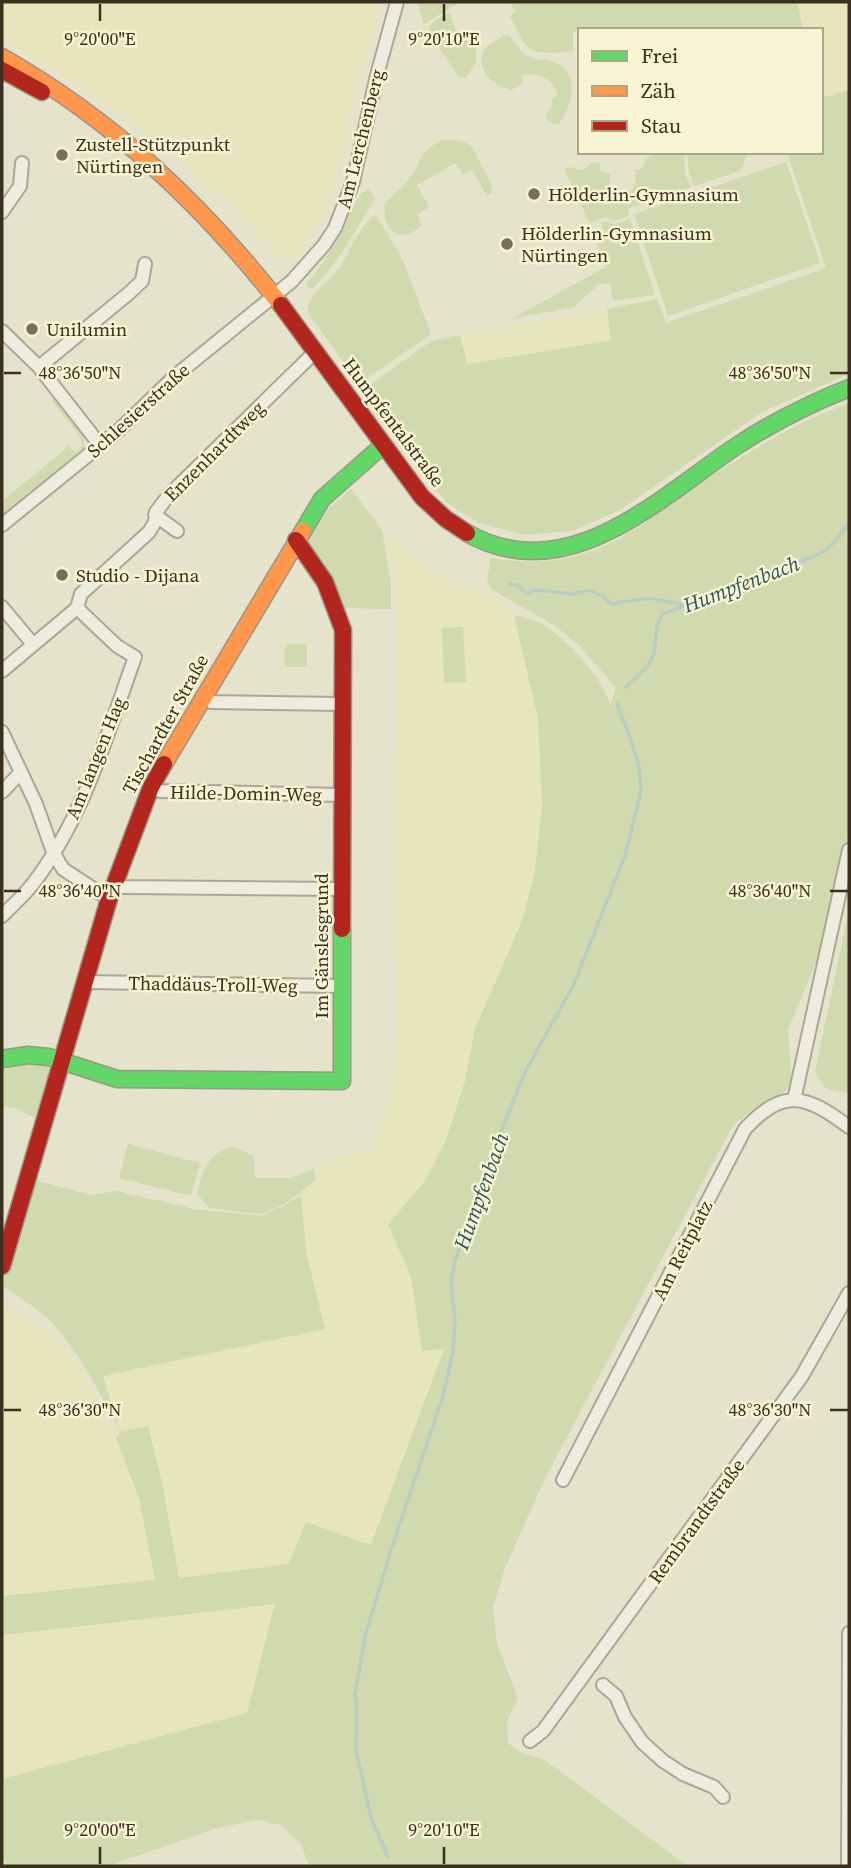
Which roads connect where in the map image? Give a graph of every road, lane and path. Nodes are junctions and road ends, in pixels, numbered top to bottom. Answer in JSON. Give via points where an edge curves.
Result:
{"nodes":[{"id":1,"x":397,"y":2,"type":"edge"},
{"id":2,"x":2,"y":57,"type":"edge"},
{"id":3,"x":2,"y":70,"type":"edge"},
{"id":4,"x":117,"y":136,"type":"junction"},
{"id":5,"x":22,"y":163,"type":"dead end"},
{"id":6,"x":2,"y":212,"type":"edge"},
{"id":7,"x":145,"y":264,"type":"dead end"},
{"id":8,"x":274,"y":295,"type":"junction"},
{"id":9,"x":2,"y":331,"type":"edge"},
{"id":10,"x":316,"y":351,"type":"junction"},
{"id":11,"x":38,"y":367,"type":"junction"},
{"id":12,"x":849,"y":388,"type":"edge"},
{"id":13,"x":100,"y":445,"type":"junction"},
{"id":14,"x":382,"y":446,"type":"junction"},
{"id":15,"x":155,"y":515,"type":"junction"},
{"id":16,"x":2,"y":524,"type":"edge"},
{"id":17,"x":177,"y":531,"type":"dead end"},
{"id":18,"x":296,"y":540,"type":"junction"},
{"id":19,"x":2,"y":607,"type":"edge"},
{"id":20,"x":77,"y":608,"type":"junction"},
{"id":21,"x":32,"y":643,"type":"junction"},
{"id":22,"x":2,"y":671,"type":"edge"},
{"id":23,"x":202,"y":697,"type":"junction"},
{"id":24,"x":342,"y":704,"type":"junction"},
{"id":25,"x":2,"y":732,"type":"edge"},
{"id":26,"x":21,"y":772,"type":"junction"},
{"id":27,"x":151,"y":787,"type":"junction"},
{"id":28,"x":2,"y":792,"type":"edge"},
{"id":29,"x":342,"y":795,"type":"junction"},
{"id":30,"x":849,"y":850,"type":"edge"},
{"id":31,"x":53,"y":852,"type":"junction"},
{"id":32,"x":343,"y":890,"type":"junction"},
{"id":33,"x":112,"y":891,"type":"junction"},
{"id":34,"x":2,"y":916,"type":"edge"},
{"id":35,"x":84,"y":982,"type":"junction"},
{"id":36,"x":342,"y":986,"type":"junction"},
{"id":37,"x":2,"y":1059,"type":"edge"},
{"id":38,"x":61,"y":1061,"type":"junction"},
{"id":39,"x":794,"y":1100,"type":"junction"},
{"id":40,"x":849,"y":1127,"type":"edge"},
{"id":41,"x":2,"y":1266,"type":"edge"},
{"id":42,"x":849,"y":1293,"type":"edge"},
{"id":43,"x":563,"y":1480,"type":"dead end"},
{"id":44,"x":849,"y":1633,"type":"edge"},
{"id":45,"x":603,"y":1685,"type":"dead end"},
{"id":46,"x":530,"y":1741,"type":"dead end"},
{"id":47,"x":723,"y":1797,"type":"dead end"},
{"id":48,"x":848,"y":1858,"type":"edge"}],
"edges":[{"from":1,"to":8,"type":"street","name":"Am Lerchenberg","via":[[345,206],[308,265]]},
{"from":2,"to":4,"type":"street","via":[[68,97]]},
{"from":3,"to":4,"type":"street"},
{"from":4,"to":8,"type":"street","name":"Humpfentalstraße","via":[[180,188]]},
{"from":5,"to":6,"type":"street","via":[[20,186]]},
{"from":7,"to":11,"type":"street","via":[[142,281]]},
{"from":8,"to":10,"type":"street","name":"Humpfentalstraße"},
{"from":8,"to":13,"type":"street","name":"Schlesierstraße"},
{"from":9,"to":11,"type":"street"},
{"from":10,"to":14,"type":"street","name":"Humpfentalstraße"},
{"from":10,"to":15,"type":"street","name":"Enzenhardtweg","via":[[169,495]]},
{"from":11,"to":13,"type":"street"},
{"from":12,"to":14,"type":"street","name":"Humpfentalstraße","via":[[737,445],[630,521],[566,548],[503,549],[472,537],[422,498]]},
{"from":13,"to":16,"type":"street","name":"Schlesierstraße"},
{"from":14,"to":18,"type":"street","name":"Tischardter Straße","via":[[322,499]]},
{"from":15,"to":17,"type":"street"},
{"from":15,"to":20,"type":"street","name":"Enzenhardtweg","via":[[149,532],[81,594]]},
{"from":18,"to":23,"type":"street","name":"Tischardter Straße"},
{"from":18,"to":24,"type":"street","name":"Im Gänslesgrund","via":[[339,612]]},
{"from":19,"to":21,"type":"street"},
{"from":20,"to":21,"type":"street","name":"Enzenhardtweg"},
{"from":20,"to":31,"type":"street","name":"Am langen Hag","via":[[135,657],[102,753]]},
{"from":21,"to":22,"type":"street","name":"Enzenhardtweg"},
{"from":23,"to":24,"type":"street","via":[[211,702]]},
{"from":23,"to":27,"type":"street","name":"Tischardter Straße"},
{"from":24,"to":29,"type":"street","name":"Im Gänslesgrund"},
{"from":25,"to":26,"type":"street"},
{"from":26,"to":28,"type":"street"},
{"from":26,"to":31,"type":"street"},
{"from":27,"to":29,"type":"street","name":"Hilde-Domin-Weg","via":[[160,792]]},
{"from":27,"to":33,"type":"street","name":"Tischardter Straße"},
{"from":29,"to":32,"type":"street","name":"Im Gänslesgrund"},
{"from":30,"to":39,"type":"street"},
{"from":31,"to":33,"type":"street","via":[[63,869]]},
{"from":31,"to":34,"type":"street","name":"Am langen Hag","via":[[32,885]]},
{"from":32,"to":33,"type":"street","via":[[124,887]]},
{"from":32,"to":36,"type":"street","name":"Im Gänslesgrund"},
{"from":33,"to":35,"type":"street","name":"Tischardter Straße"},
{"from":35,"to":36,"type":"street","name":"Thaddäus-Troll-Weg"},
{"from":35,"to":38,"type":"street","name":"Tischardter Straße"},
{"from":36,"to":38,"type":"street","name":"Im Gänslesgrund","via":[[342,1081],[117,1079]]},
{"from":37,"to":38,"type":"street","via":[[28,1055]]},
{"from":38,"to":41,"type":"street","name":"Tischardter Straße"},
{"from":39,"to":40,"type":"street","via":[[831,1114]]},
{"from":39,"to":43,"type":"street","name":"Am Reitplatz","via":[[774,1103],[745,1129]]},
{"from":42,"to":46,"type":"street","name":"Rembrandtstraße","via":[[802,1376],[543,1731]]},
{"from":44,"to":48,"type":"street"},
{"from":45,"to":47,"type":"street","via":[[616,1696],[642,1742],[673,1768],[714,1787]]}]}
